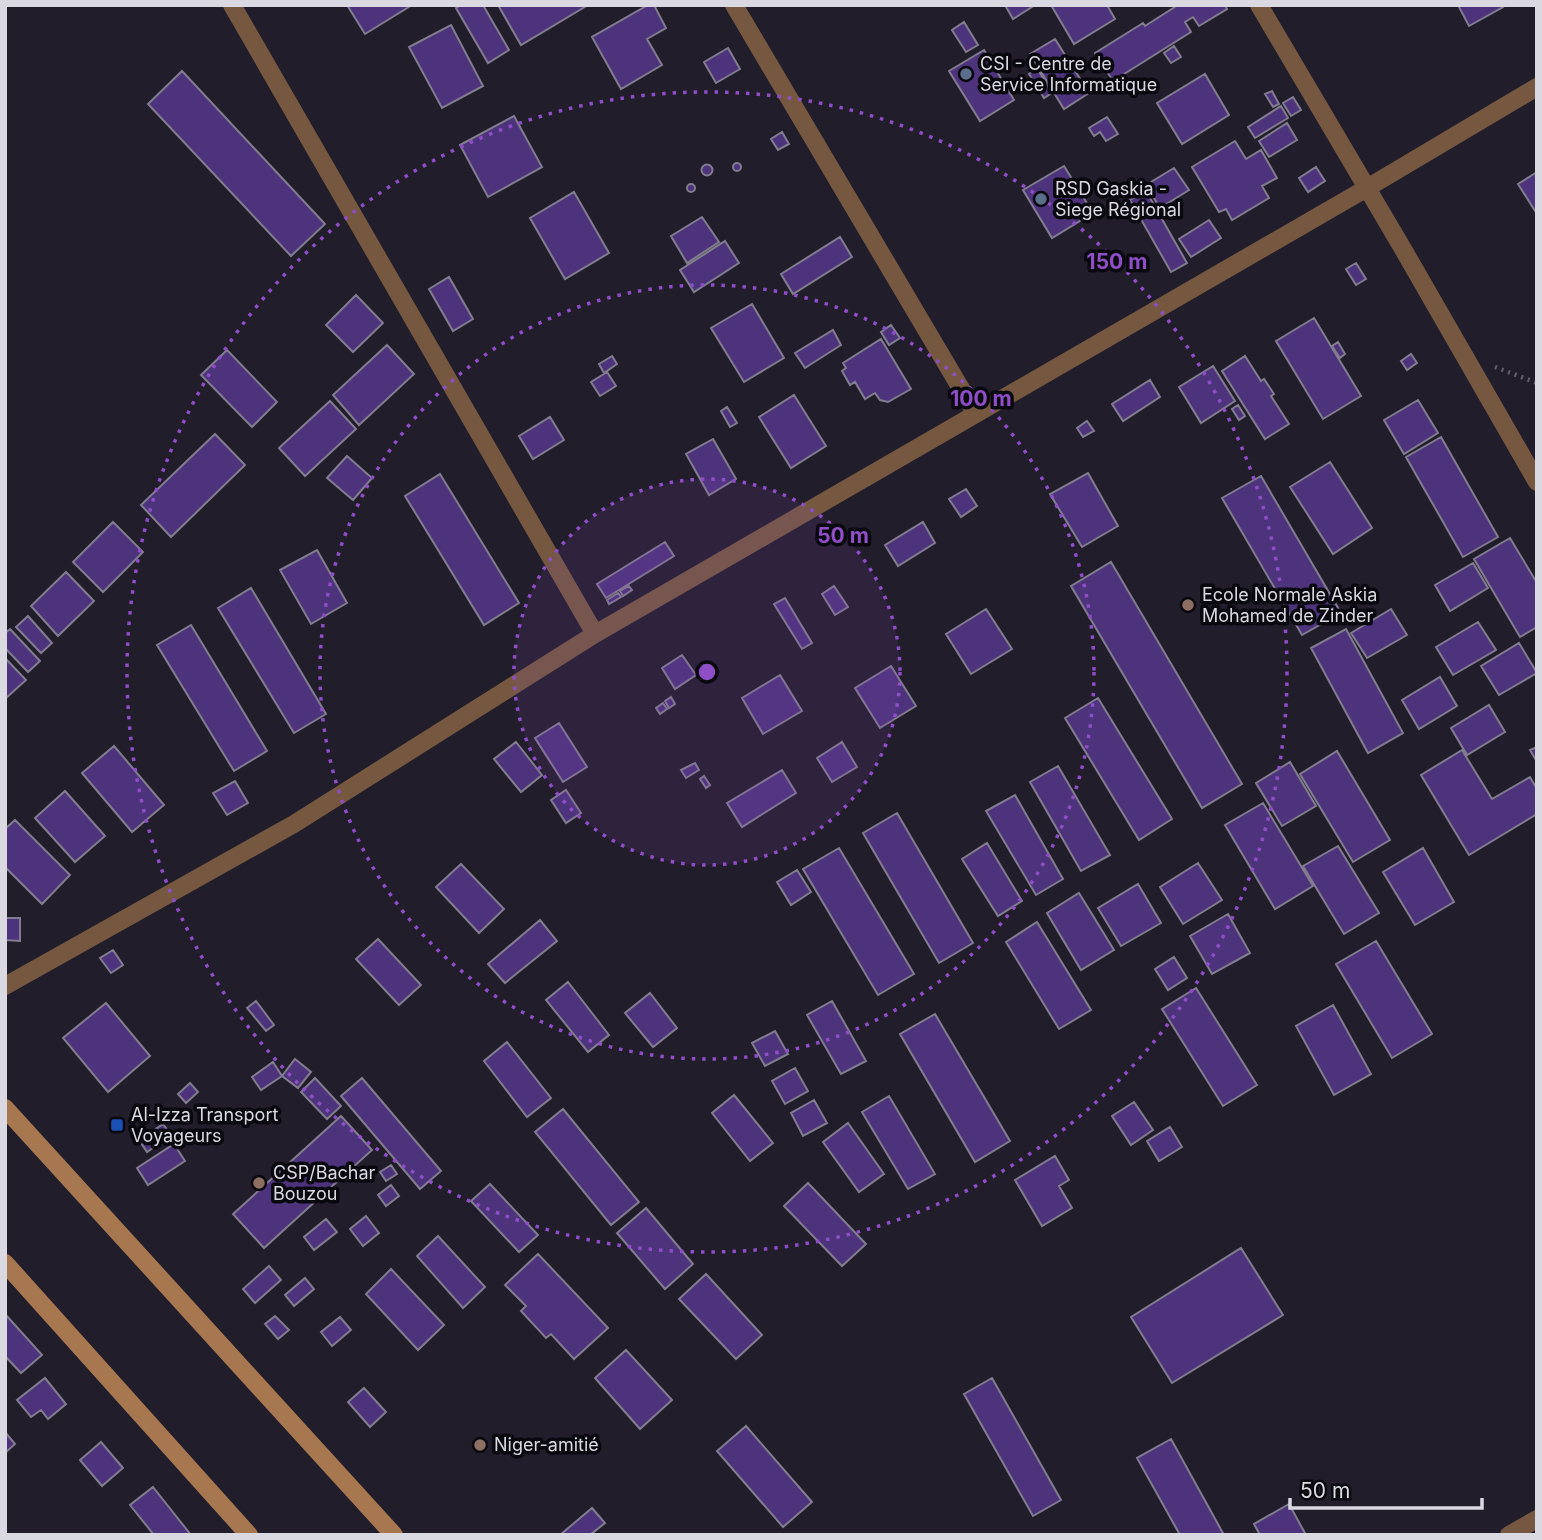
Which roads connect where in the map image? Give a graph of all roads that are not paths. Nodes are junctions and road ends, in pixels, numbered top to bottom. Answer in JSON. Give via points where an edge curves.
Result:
{"nodes":[{"id":1,"x":232,"y":5,"type":"edge"},
{"id":2,"x":734,"y":5,"type":"edge"},
{"id":3,"x":1259,"y":5,"type":"edge"},
{"id":4,"x":1537,"y":87,"type":"edge"},
{"id":5,"x":1367,"y":188,"type":"junction"},
{"id":6,"x":976,"y":414,"type":"junction"},
{"id":7,"x":1537,"y":482,"type":"edge"},
{"id":8,"x":595,"y":634,"type":"junction"},
{"id":9,"x":5,"y":986,"type":"edge"},
{"id":10,"x":5,"y":1108,"type":"edge"},
{"id":11,"x":5,"y":1263,"type":"edge"},
{"id":12,"x":1537,"y":1519,"type":"edge"},
{"id":13,"x":249,"y":1535,"type":"edge"},
{"id":14,"x":394,"y":1535,"type":"edge"},
{"id":15,"x":1509,"y":1535,"type":"edge"}],
"edges":[{"from":1,"to":8,"type":"street"},
{"from":2,"to":6,"type":"street"},
{"from":3,"to":5,"type":"street"},
{"from":4,"to":5,"type":"street"},
{"from":5,"to":6,"type":"street"},
{"from":5,"to":7,"type":"street"},
{"from":6,"to":8,"type":"street"},
{"from":8,"to":9,"type":"street","via":[[294,824]]},
{"from":10,"to":14,"type":"street"},
{"from":11,"to":13,"type":"street"},
{"from":12,"to":15,"type":"street"}]}
